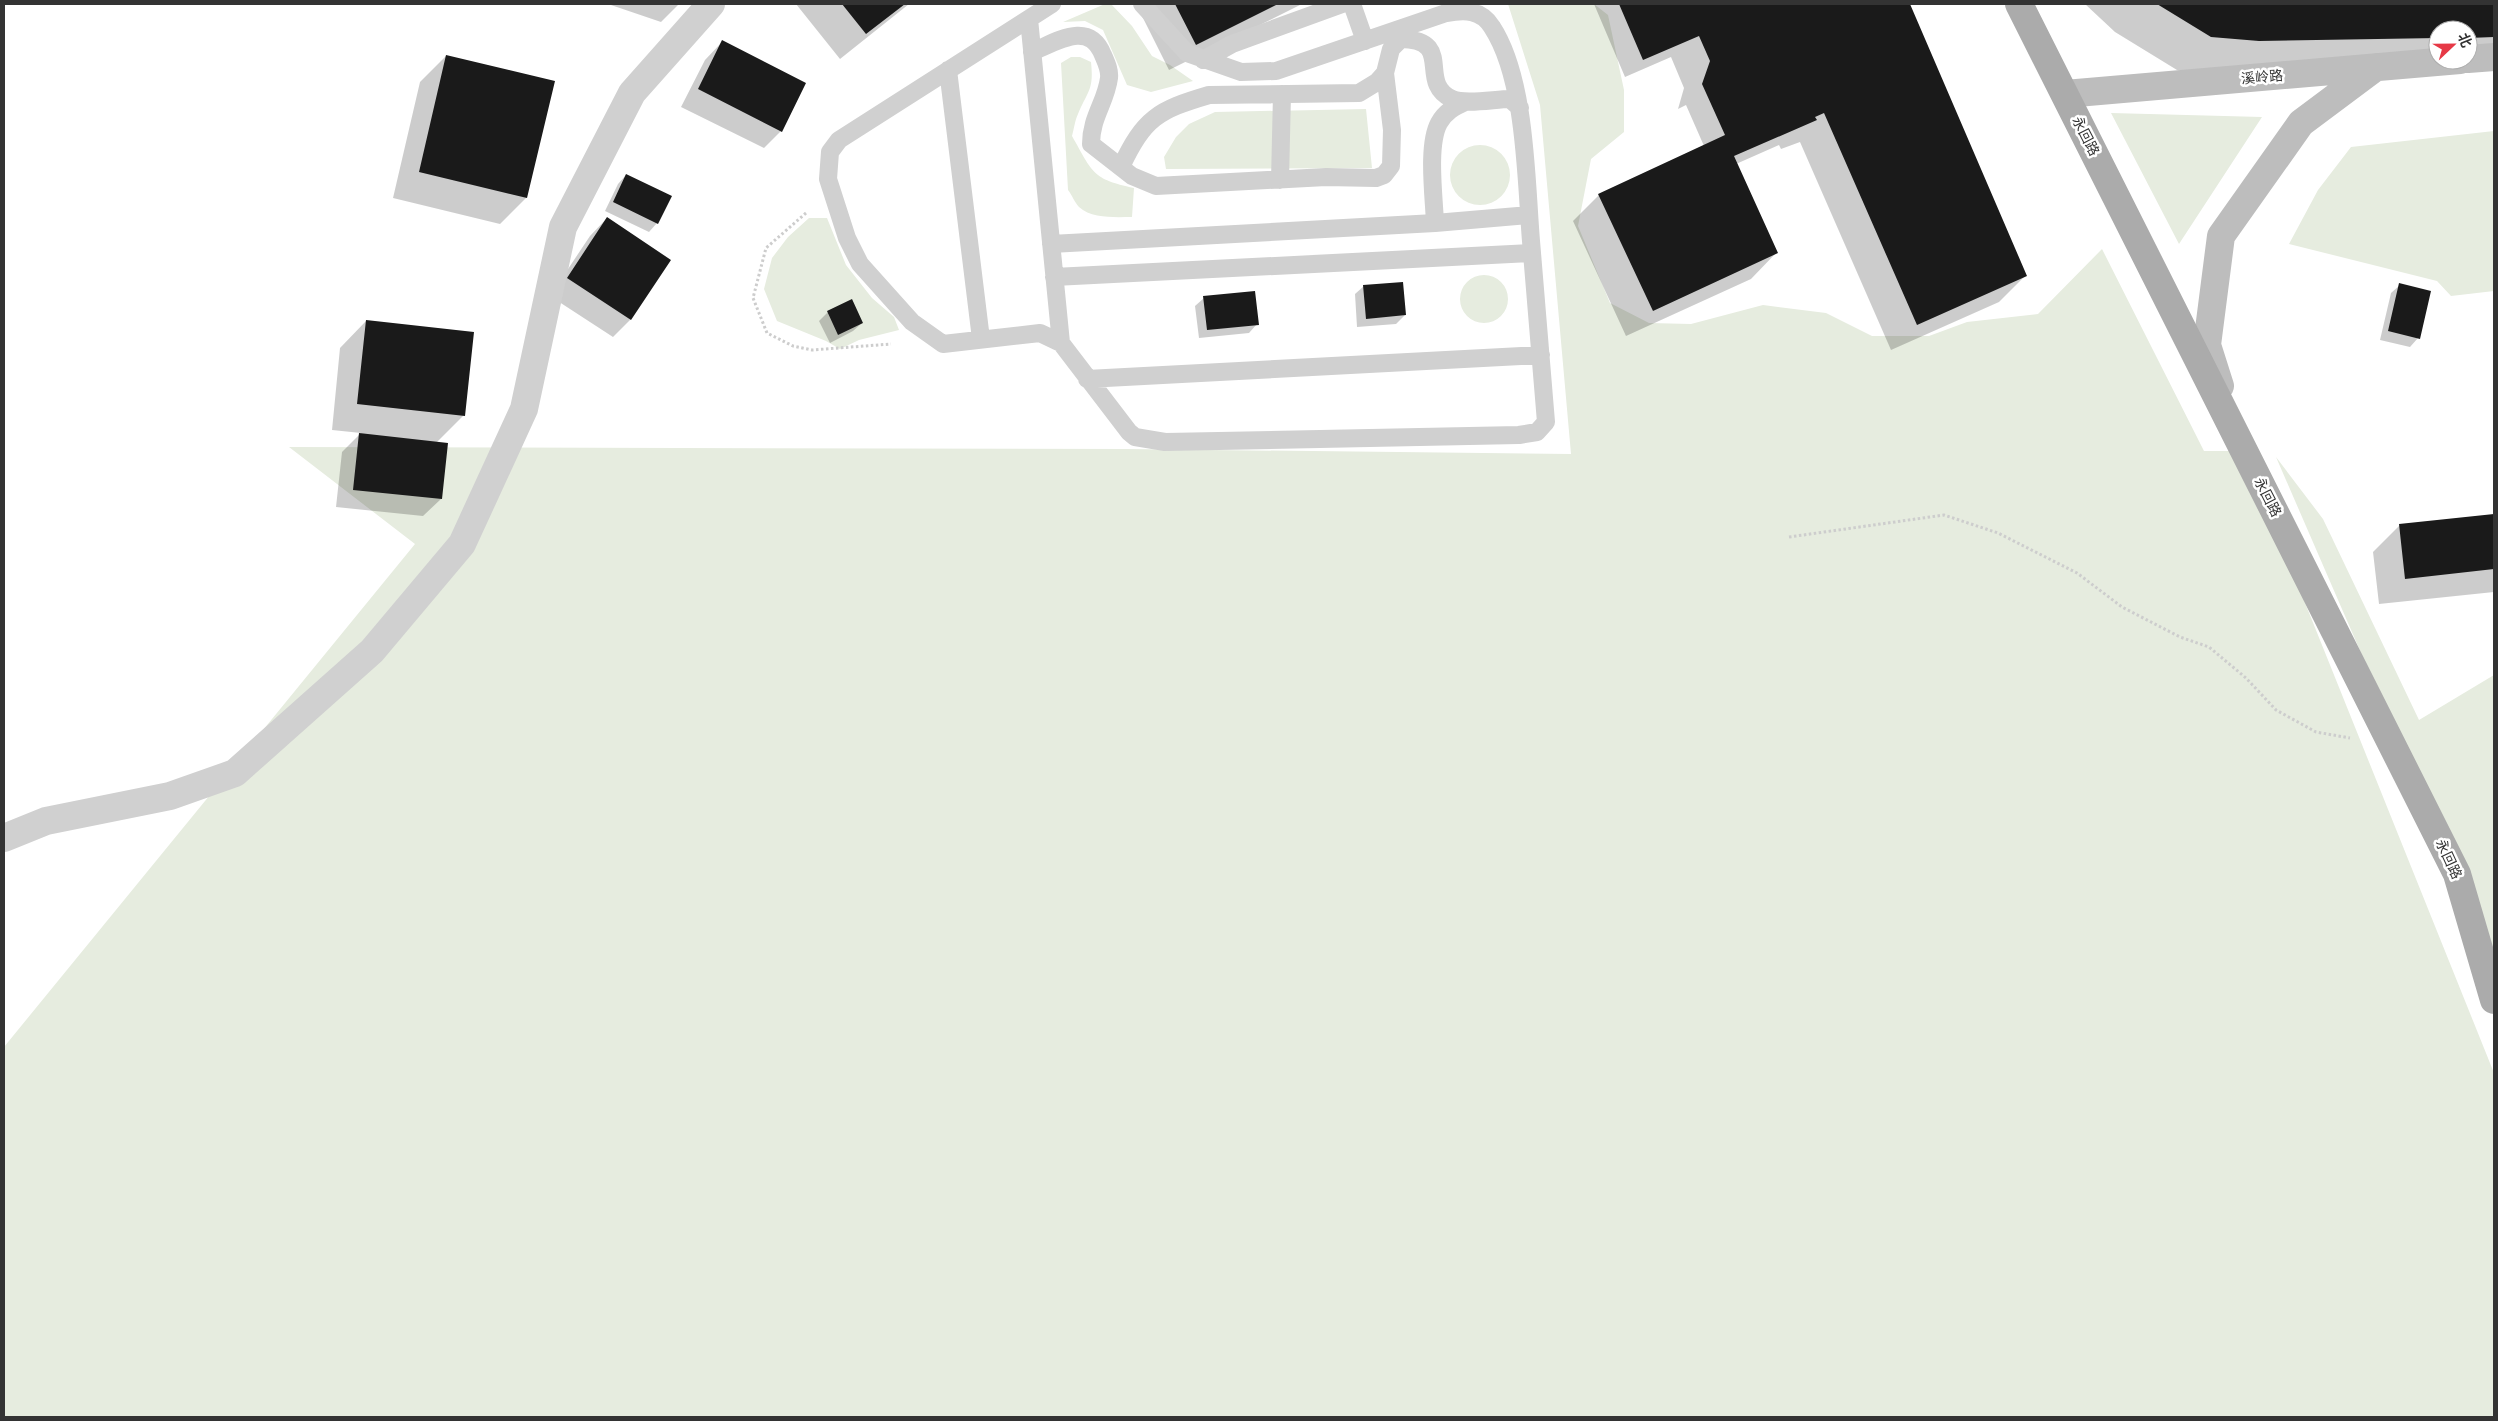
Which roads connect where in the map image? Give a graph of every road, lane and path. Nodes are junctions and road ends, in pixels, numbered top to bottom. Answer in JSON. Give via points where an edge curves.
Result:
{"nodes":[{"id":1,"x":711,"y":4,"type":"edge"},
{"id":2,"x":1052,"y":4,"type":"edge"},
{"id":3,"x":1142,"y":4,"type":"edge"},
{"id":4,"x":1342,"y":4,"type":"edge"},
{"id":5,"x":1352,"y":4,"type":"edge"},
{"id":6,"x":2019,"y":4,"type":"edge"},
{"id":7,"x":1029,"y":19,"type":"junction"},
{"id":8,"x":1365,"y":40,"type":"junction"},
{"id":9,"x":1032,"y":52,"type":"junction"},
{"id":10,"x":2494,"y":57,"type":"edge"},
{"id":11,"x":2478,"y":58,"type":"edge"},
{"id":12,"x":1203,"y":60,"type":"junction"},
{"id":13,"x":2428,"y":63,"type":"edge"},
{"id":14,"x":2376,"y":67,"type":"junction"},
{"id":15,"x":948,"y":70,"type":"junction"},
{"id":16,"x":1385,"y":73,"type":"junction"},
{"id":17,"x":1282,"y":94,"type":"junction"},
{"id":18,"x":2065,"y":94,"type":"junction"},
{"id":19,"x":1465,"y":102,"type":"junction"},
{"id":20,"x":1520,"y":108,"type":"junction"},
{"id":21,"x":1121,"y":168,"type":"junction"},
{"id":22,"x":1280,"y":180,"type":"junction"},
{"id":23,"x":831,"y":187,"type":"junction"},
{"id":24,"x":1529,"y":215,"type":"junction"},
{"id":25,"x":1435,"y":223,"type":"junction"},
{"id":26,"x":1051,"y":244,"type":"junction"},
{"id":27,"x":1532,"y":253,"type":"junction"},
{"id":28,"x":1054,"y":278,"type":"junction"},
{"id":29,"x":981,"y":340,"type":"junction"},
{"id":30,"x":943,"y":344,"type":"junction"},
{"id":31,"x":1061,"y":344,"type":"junction"},
{"id":32,"x":1541,"y":355,"type":"junction"},
{"id":33,"x":1087,"y":379,"type":"junction"},
{"id":34,"x":2231,"y":426,"type":"junction"},
{"id":35,"x":1789,"y":537,"type":"dead end"},
{"id":36,"x":2389,"y":739,"type":"junction"},
{"id":37,"x":4,"y":838,"type":"edge"},
{"id":38,"x":2494,"y":1000,"type":"edge"}],
"edges":[{"from":1,"to":37,"type":"street","via":[[632,93],[563,227],[524,409],[462,544],[378,643],[235,773],[170,796],[46,821]]},
{"from":2,"to":7,"type":"lane"},
{"from":3,"to":12,"type":"lane","via":[[1186,53]]},
{"from":4,"to":12,"type":"lane","via":[[1232,44]]},
{"from":5,"to":8,"type":"lane"},
{"from":6,"to":18,"type":"main road","name":"永回路"},
{"from":7,"to":9,"type":"lane"},
{"from":7,"to":15,"type":"lane"},
{"from":8,"to":12,"type":"lane","via":[[1276,71],[1241,72]]},
{"from":8,"to":20,"type":"lane","via":[[1446,12],[1467,10],[1478,13],[1492,26],[1502,45]]},
{"from":9,"to":21,"type":"lane","via":[[1068,37],[1084,35],[1098,42],[1109,77],[1091,128],[1091,144]]},
{"from":9,"to":26,"type":"lane"},
{"from":10,"to":11,"type":"street"},
{"from":13,"to":14,"type":"street","name":"溪岭路"},
{"from":14,"to":18,"type":"street","name":"溪岭路"},
{"from":14,"to":34,"type":"street","via":[[2301,123],[2221,236],[2208,345]]},
{"from":15,"to":23,"type":"lane","via":[[839,140],[830,152],[828,180]]},
{"from":15,"to":29,"type":"lane"},
{"from":16,"to":17,"type":"lane","via":[[1359,93]]},
{"from":16,"to":19,"type":"lane","via":[[1391,49],[1401,39],[1419,39],[1428,45],[1441,91],[1452,99]]},
{"from":16,"to":22,"type":"lane","via":[[1392,130],[1392,166],[1384,175],[1376,178]]},
{"from":17,"to":21,"type":"lane","via":[[1209,95],[1168,109],[1135,137]]},
{"from":17,"to":22,"type":"lane"},
{"from":18,"to":34,"type":"main road","name":"永回路"},
{"from":19,"to":20,"type":"lane","via":[[1510,99]]},
{"from":19,"to":25,"type":"lane","via":[[1451,108],[1438,124],[1433,147]]},
{"from":20,"to":24,"type":"lane"},
{"from":21,"to":22,"type":"lane","via":[[1156,186]]},
{"from":23,"to":30,"type":"lane","via":[[847,238],[860,264],[912,322]]},
{"from":23,"to":30,"type":"path","via":[[815,207],[766,248],[753,298],[767,333],[793,346],[812,350],[914,341]]},
{"from":24,"to":25,"type":"lane"},
{"from":24,"to":27,"type":"lane"},
{"from":25,"to":26,"type":"lane"},
{"from":26,"to":28,"type":"lane"},
{"from":27,"to":28,"type":"lane"},
{"from":27,"to":32,"type":"lane"},
{"from":28,"to":31,"type":"lane"},
{"from":29,"to":30,"type":"lane"},
{"from":29,"to":31,"type":"lane","via":[[1040,333]]},
{"from":31,"to":33,"type":"lane"},
{"from":32,"to":33,"type":"lane"},
{"from":32,"to":33,"type":"lane","via":[[1546,422],[1537,432],[1519,435],[1165,442],[1135,438]]},
{"from":34,"to":36,"type":"main road","name":"永回路"},
{"from":35,"to":36,"type":"path","via":[[1944,515],[1989,530],[2077,573],[2122,607],[2180,637],[2209,647],[2246,678],[2276,710],[2316,732],[2348,738]]},
{"from":36,"to":38,"type":"main road","name":"永回路","via":[[2457,874]]}]}
